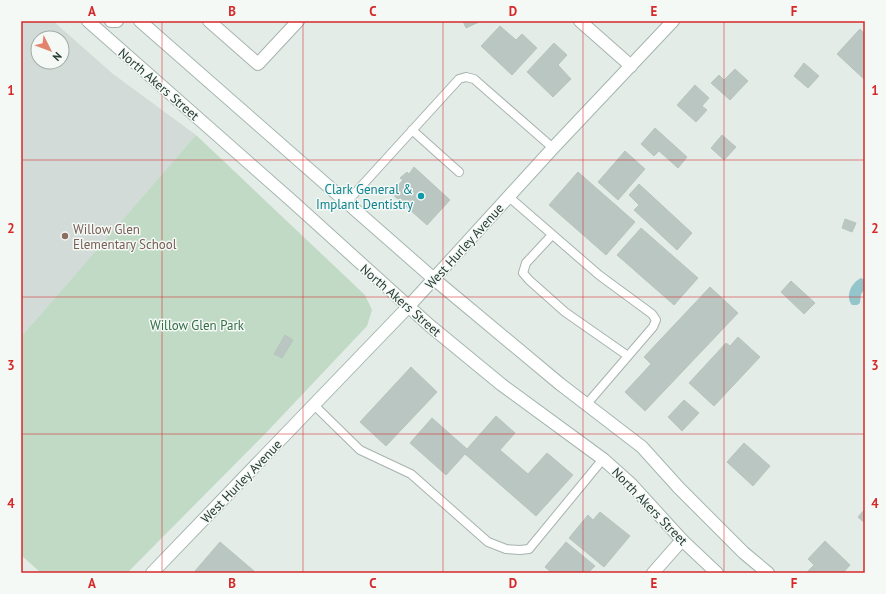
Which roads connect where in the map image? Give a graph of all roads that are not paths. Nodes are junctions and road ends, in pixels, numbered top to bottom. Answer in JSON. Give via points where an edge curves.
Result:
{"nodes":[{"id":1,"x":88,"y":21,"type":"edge"},
{"id":2,"x":111,"y":21,"type":"edge"},
{"id":3,"x":117,"y":21,"type":"edge"},
{"id":4,"x":140,"y":21,"type":"edge"},
{"id":5,"x":209,"y":21,"type":"edge"},
{"id":6,"x":298,"y":21,"type":"edge"},
{"id":7,"x":580,"y":21,"type":"edge"},
{"id":8,"x":673,"y":21,"type":"edge"},
{"id":9,"x":631,"y":66,"type":"junction"},
{"id":10,"x":412,"y":130,"type":"junction"},
{"id":11,"x":553,"y":148,"type":"junction"},
{"id":12,"x":458,"y":172,"type":"dead end"},
{"id":13,"x":509,"y":197,"type":"junction"},
{"id":14,"x":346,"y":202,"type":"junction"},
{"id":15,"x":552,"y":235,"type":"junction"},
{"id":16,"x":434,"y":280,"type":"junction"},
{"id":17,"x":408,"y":307,"type":"junction"},
{"id":18,"x":628,"y":356,"type":"junction"},
{"id":19,"x":314,"y":405,"type":"junction"},
{"id":20,"x":586,"y":405,"type":"junction"},
{"id":21,"x":604,"y":459,"type":"junction"},
{"id":22,"x":682,"y":540,"type":"junction"},
{"id":23,"x":152,"y":573,"type":"edge"},
{"id":24,"x":653,"y":573,"type":"edge"},
{"id":25,"x":717,"y":573,"type":"edge"},
{"id":26,"x":768,"y":573,"type":"edge"}],
"edges":[{"from":1,"to":17,"type":"main road","name":"North Akers Street"},
{"from":2,"to":3,"type":"main road"},
{"from":4,"to":14,"type":"main road"},
{"from":5,"to":6,"type":"main road","via":[[258,64]]},
{"from":7,"to":9,"type":"main road"},
{"from":8,"to":9,"type":"main road","name":"West Hurley Avenue"},
{"from":9,"to":11,"type":"main road","name":"West Hurley Avenue"},
{"from":10,"to":11,"type":"lane","via":[[459,79],[466,77],[474,79]]},
{"from":10,"to":12,"type":"lane"},
{"from":10,"to":14,"type":"lane"},
{"from":11,"to":13,"type":"main road","name":"West Hurley Avenue"},
{"from":13,"to":15,"type":"lane"},
{"from":13,"to":16,"type":"main road","name":"West Hurley Avenue"},
{"from":14,"to":16,"type":"main road"},
{"from":15,"to":18,"type":"lane","via":[[599,276],[652,314],[656,320]]},
{"from":15,"to":18,"type":"lane","via":[[526,263],[523,273],[565,312]]},
{"from":16,"to":17,"type":"main road","name":"West Hurley Avenue"},
{"from":16,"to":20,"type":"main road"},
{"from":17,"to":19,"type":"main road","name":"West Hurley Avenue"},
{"from":17,"to":21,"type":"main road","name":"North Akers Street","via":[[502,386]]},
{"from":18,"to":20,"type":"lane"},
{"from":19,"to":21,"type":"lane","via":[[360,450],[411,474],[488,542],[506,549],[529,549]]},
{"from":19,"to":23,"type":"main road","name":"West Hurley Avenue"},
{"from":20,"to":26,"type":"main road","via":[[642,447],[738,547]]},
{"from":21,"to":22,"type":"main road","name":"North Akers Street","via":[[631,484]]},
{"from":22,"to":24,"type":"main road"},
{"from":22,"to":25,"type":"main road","name":"North Akers Street"}]}
